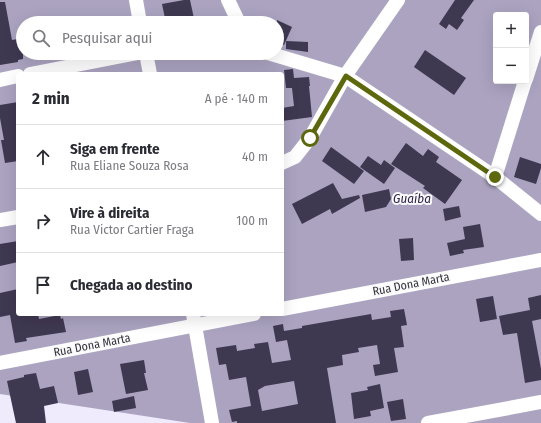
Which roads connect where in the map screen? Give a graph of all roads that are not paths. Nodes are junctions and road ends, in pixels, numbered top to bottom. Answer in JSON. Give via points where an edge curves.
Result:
{"nodes":[{"id":1,"x":136,"y":0,"type":"edge"},
{"id":2,"x":228,"y":0,"type":"edge"},
{"id":3,"x":398,"y":0,"type":"edge"},
{"id":4,"x":139,"y":16,"type":"edge"},
{"id":5,"x":236,"y":16,"type":"edge"},
{"id":6,"x":541,"y":32,"type":"edge"},
{"id":7,"x":284,"y":58,"type":"edge"},
{"id":8,"x":102,"y":60,"type":"edge"},
{"id":9,"x":147,"y":60,"type":"edge"},
{"id":10,"x":529,"y":70,"type":"edge"},
{"id":11,"x":40,"y":72,"type":"edge"},
{"id":12,"x":150,"y":72,"type":"edge"},
{"id":13,"x":16,"y":76,"type":"edge"},
{"id":14,"x":346,"y":76,"type":"junction"},
{"id":15,"x":0,"y":80,"type":"edge"},
{"id":16,"x":525,"y":84,"type":"edge"},
{"id":17,"x":284,"y":162,"type":"edge"},
{"id":18,"x":495,"y":177,"type":"junction"},
{"id":19,"x":541,"y":214,"type":"edge"},
{"id":20,"x":16,"y":217,"type":"edge"},
{"id":21,"x":0,"y":220,"type":"edge"},
{"id":22,"x":541,"y":260,"type":"edge"},
{"id":23,"x":284,"y":309,"type":"edge"},
{"id":24,"x":234,"y":316,"type":"edge"},
{"id":25,"x":194,"y":320,"type":"edge"},
{"id":26,"x":0,"y":363,"type":"edge"},
{"id":27,"x":541,"y":402,"type":"edge"},
{"id":28,"x":212,"y":423,"type":"edge"},
{"id":29,"x":428,"y":423,"type":"edge"}],
"edges":[{"from":1,"to":4,"type":"street"},
{"from":2,"to":5,"type":"street"},
{"from":3,"to":14,"type":"street"},
{"from":6,"to":10,"type":"street"},
{"from":7,"to":14,"type":"street"},
{"from":8,"to":11,"type":"street"},
{"from":9,"to":12,"type":"street"},
{"from":13,"to":15,"type":"street"},
{"from":14,"to":17,"type":"street","via":[[310,138],[295,157]]},
{"from":14,"to":18,"type":"street"},
{"from":16,"to":18,"type":"street"},
{"from":18,"to":19,"type":"street"},
{"from":20,"to":21,"type":"street"},
{"from":22,"to":23,"type":"street","name":"Rua Dona Marta"},
{"from":24,"to":25,"type":"street","name":"Rua Dona Marta"},
{"from":25,"to":26,"type":"street","name":"Rua Dona Marta"},
{"from":25,"to":28,"type":"street"},
{"from":27,"to":29,"type":"street"}]}
